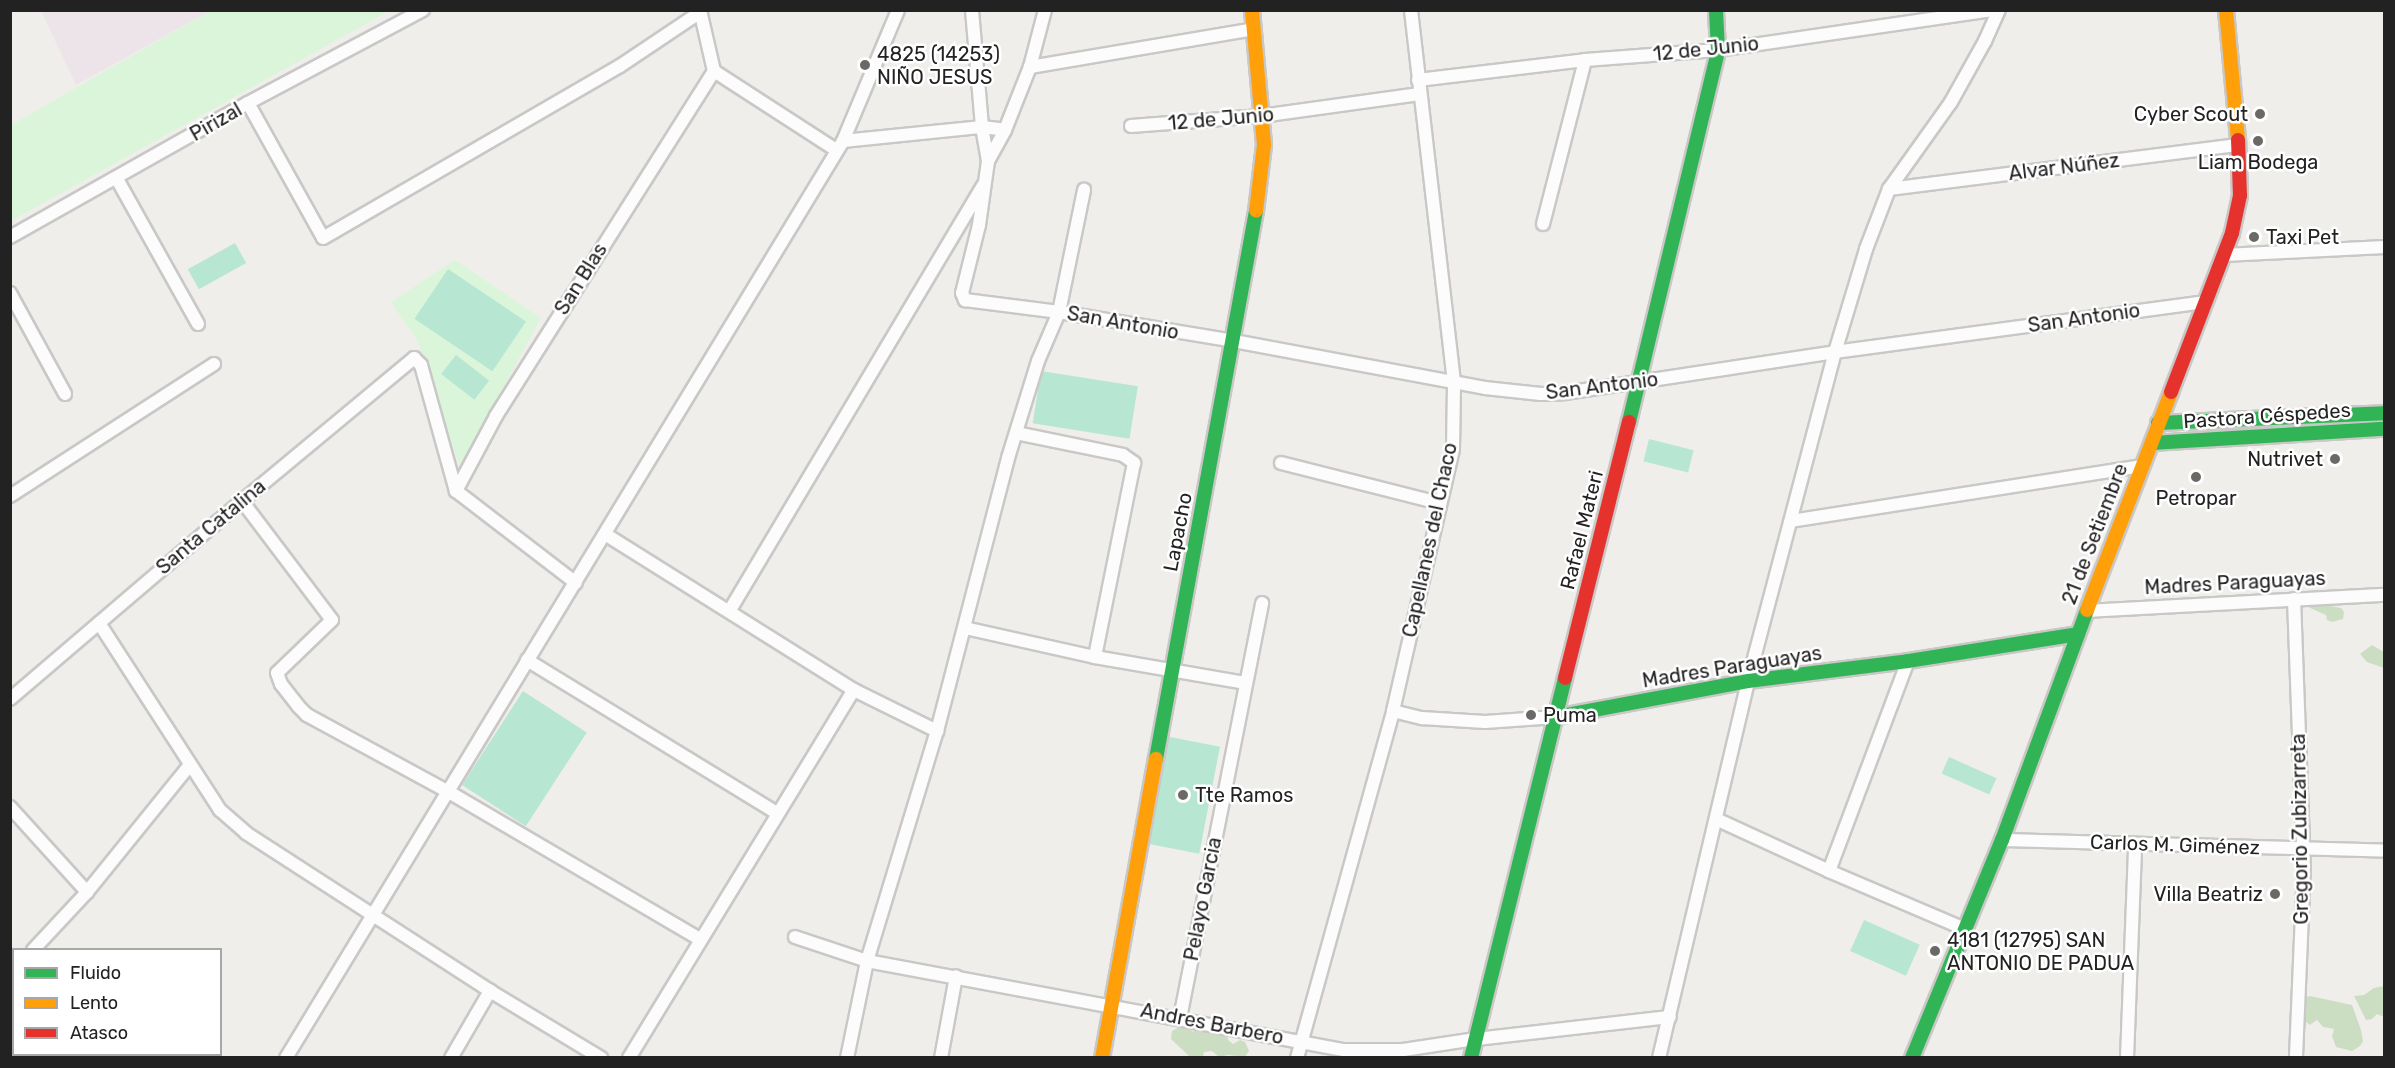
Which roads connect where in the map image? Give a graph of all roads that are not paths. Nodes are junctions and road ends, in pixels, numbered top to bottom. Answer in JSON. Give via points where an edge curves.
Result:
{"nodes":[{"id":1,"x":423,"y":10,"type":"edge"},
{"id":2,"x":898,"y":10,"type":"edge"},
{"id":3,"x":972,"y":10,"type":"edge"},
{"id":4,"x":1045,"y":10,"type":"edge"},
{"id":5,"x":1252,"y":10,"type":"edge"},
{"id":6,"x":1411,"y":10,"type":"edge"},
{"id":7,"x":1716,"y":10,"type":"edge"},
{"id":8,"x":1993,"y":10,"type":"edge"},
{"id":9,"x":1999,"y":10,"type":"edge"},
{"id":10,"x":2226,"y":10,"type":"edge"},
{"id":11,"x":700,"y":12,"type":"edge"},
{"id":12,"x":1254,"y":29,"type":"junction"},
{"id":13,"x":1718,"y":50,"type":"junction"},
{"id":14,"x":1585,"y":60,"type":"junction"},
{"id":15,"x":1030,"y":68,"type":"junction"},
{"id":16,"x":714,"y":71,"type":"junction"},
{"id":17,"x":1418,"y":80,"type":"junction"},
{"id":18,"x":1419,"y":94,"type":"junction"},
{"id":19,"x":248,"y":103,"type":"junction"},
{"id":20,"x":1262,"y":116,"type":"junction"},
{"id":21,"x":1131,"y":126,"type":"dead end"},
{"id":22,"x":982,"y":128,"type":"junction"},
{"id":23,"x":1005,"y":130,"type":"junction"},
{"id":24,"x":839,"y":145,"type":"junction"},
{"id":25,"x":2238,"y":145,"type":"junction"},
{"id":26,"x":988,"y":160,"type":"junction"},
{"id":27,"x":117,"y":178,"type":"junction"},
{"id":28,"x":988,"y":179,"type":"junction"},
{"id":29,"x":1889,"y":189,"type":"junction"},
{"id":30,"x":1084,"y":190,"type":"dead end"},
{"id":31,"x":1543,"y":224,"type":"dead end"},
{"id":32,"x":10,"y":237,"type":"edge"},
{"id":33,"x":2385,"y":247,"type":"edge"},
{"id":34,"x":2225,"y":255,"type":"junction"},
{"id":35,"x":10,"y":293,"type":"edge"},
{"id":36,"x":2206,"y":302,"type":"junction"},
{"id":37,"x":1059,"y":312,"type":"junction"},
{"id":38,"x":198,"y":324,"type":"dead end"},
{"id":39,"x":1234,"y":341,"type":"junction"},
{"id":40,"x":1835,"y":352,"type":"junction"},
{"id":41,"x":214,"y":364,"type":"dead end"},
{"id":42,"x":1454,"y":382,"type":"junction"},
{"id":43,"x":1639,"y":382,"type":"junction"},
{"id":44,"x":65,"y":394,"type":"dead end"},
{"id":45,"x":2385,"y":413,"type":"edge"},
{"id":46,"x":2351,"y":415,"type":"junction"},
{"id":47,"x":2238,"y":419,"type":"junction"},
{"id":48,"x":2158,"y":423,"type":"junction"},
{"id":49,"x":2385,"y":429,"type":"edge"},
{"id":50,"x":2353,"y":431,"type":"junction"},
{"id":51,"x":1016,"y":433,"type":"junction"},
{"id":52,"x":2240,"y":438,"type":"junction"},
{"id":53,"x":2152,"y":443,"type":"junction"},
{"id":54,"x":1281,"y":463,"type":"dead end"},
{"id":55,"x":2142,"y":466,"type":"junction"},
{"id":56,"x":456,"y":491,"type":"junction"},
{"id":57,"x":10,"y":496,"type":"edge"},
{"id":58,"x":242,"y":501,"type":"junction"},
{"id":59,"x":1439,"y":503,"type":"junction"},
{"id":60,"x":1791,"y":521,"type":"junction"},
{"id":61,"x":605,"y":534,"type":"junction"},
{"id":62,"x":576,"y":583,"type":"junction"},
{"id":63,"x":2385,"y":596,"type":"edge"},
{"id":64,"x":2294,"y":599,"type":"junction"},
{"id":65,"x":1262,"y":603,"type":"dead end"},
{"id":66,"x":730,"y":610,"type":"junction"},
{"id":67,"x":2086,"y":610,"type":"junction"},
{"id":68,"x":99,"y":623,"type":"junction"},
{"id":69,"x":965,"y":628,"type":"junction"},
{"id":70,"x":2078,"y":634,"type":"junction"},
{"id":71,"x":1095,"y":657,"type":"junction"},
{"id":72,"x":527,"y":660,"type":"junction"},
{"id":73,"x":1908,"y":661,"type":"junction"},
{"id":74,"x":1172,"y":669,"type":"junction"},
{"id":75,"x":1748,"y":681,"type":"junction"},
{"id":76,"x":1245,"y":683,"type":"junction"},
{"id":77,"x":854,"y":690,"type":"junction"},
{"id":78,"x":10,"y":699,"type":"edge"},
{"id":79,"x":1393,"y":711,"type":"junction"},
{"id":80,"x":1556,"y":717,"type":"junction"},
{"id":81,"x":937,"y":730,"type":"junction"},
{"id":82,"x":190,"y":765,"type":"junction"},
{"id":83,"x":449,"y":792,"type":"junction"},
{"id":84,"x":10,"y":807,"type":"edge"},
{"id":85,"x":777,"y":813,"type":"junction"},
{"id":86,"x":1716,"y":819,"type":"junction"},
{"id":87,"x":2002,"y":840,"type":"junction"},
{"id":88,"x":2134,"y":845,"type":"junction"},
{"id":89,"x":2303,"y":848,"type":"junction"},
{"id":90,"x":2385,"y":851,"type":"edge"},
{"id":91,"x":1829,"y":871,"type":"junction"},
{"id":92,"x":87,"y":892,"type":"junction"},
{"id":93,"x":373,"y":916,"type":"junction"},
{"id":94,"x":1965,"y":929,"type":"junction"},
{"id":95,"x":795,"y":937,"type":"dead end"},
{"id":96,"x":700,"y":939,"type":"junction"},
{"id":97,"x":35,"y":948,"type":"edge"},
{"id":98,"x":867,"y":961,"type":"junction"},
{"id":99,"x":956,"y":976,"type":"junction"},
{"id":100,"x":490,"y":992,"type":"junction"},
{"id":101,"x":1112,"y":1004,"type":"junction"},
{"id":102,"x":1670,"y":1017,"type":"junction"},
{"id":103,"x":1180,"y":1018,"type":"junction"},
{"id":104,"x":1476,"y":1038,"type":"junction"},
{"id":105,"x":1301,"y":1041,"type":"junction"},
{"id":106,"x":286,"y":1058,"type":"edge"},
{"id":107,"x":451,"y":1058,"type":"edge"},
{"id":108,"x":601,"y":1058,"type":"edge"},
{"id":109,"x":629,"y":1058,"type":"edge"},
{"id":110,"x":847,"y":1058,"type":"edge"},
{"id":111,"x":941,"y":1058,"type":"edge"},
{"id":112,"x":1102,"y":1058,"type":"edge"},
{"id":113,"x":1297,"y":1058,"type":"edge"},
{"id":114,"x":1471,"y":1058,"type":"edge"},
{"id":115,"x":1659,"y":1058,"type":"edge"},
{"id":116,"x":1912,"y":1058,"type":"edge"},
{"id":117,"x":2127,"y":1058,"type":"edge"},
{"id":118,"x":2296,"y":1058,"type":"edge"}],
"edges":[{"from":1,"to":19,"type":"street","name":"Pirizal"},
{"from":2,"to":24,"type":"street"},
{"from":3,"to":22,"type":"street"},
{"from":4,"to":15,"type":"street"},
{"from":5,"to":12,"type":"main road","name":"Lapacho"},
{"from":6,"to":17,"type":"street","name":"Capellanes del Chaco"},
{"from":7,"to":13,"type":"main road","name":"Rafael Materi"},
{"from":8,"to":13,"type":"street","name":"12 de Junio"},
{"from":9,"to":29,"type":"street","via":[[1951,102]]},
{"from":10,"to":25,"type":"main road","name":"21 de Setiembre"},
{"from":11,"to":16,"type":"street"},
{"from":11,"to":19,"type":"street","via":[[620,66],[323,238]]},
{"from":12,"to":15,"type":"street"},
{"from":12,"to":20,"type":"main road","name":"Lapacho"},
{"from":13,"to":14,"type":"street","name":"12 de Junio"},
{"from":13,"to":43,"type":"main road","name":"Rafael Materi"},
{"from":14,"to":17,"type":"street","name":"12 de Junio"},
{"from":14,"to":31,"type":"street"},
{"from":15,"to":23,"type":"street"},
{"from":16,"to":24,"type":"street"},
{"from":16,"to":56,"type":"street","name":"San Blas","via":[[496,416]]},
{"from":17,"to":18,"type":"street","name":"Capellanes del Chaco"},
{"from":18,"to":20,"type":"street","name":"12 de Junio"},
{"from":18,"to":42,"type":"street","name":"Capellanes del Chaco"},
{"from":19,"to":27,"type":"street","name":"Pirizal"},
{"from":20,"to":21,"type":"street","name":"12 de Junio"},
{"from":20,"to":39,"type":"main road","name":"Lapacho","via":[[1260,190]]},
{"from":22,"to":23,"type":"street"},
{"from":22,"to":24,"type":"street"},
{"from":22,"to":26,"type":"street"},
{"from":23,"to":26,"type":"street"},
{"from":24,"to":61,"type":"street"},
{"from":25,"to":29,"type":"street","name":"Alvar Núñez"},
{"from":25,"to":34,"type":"main road","name":"21 de Setiembre","via":[[2240,196]]},
{"from":26,"to":28,"type":"street"},
{"from":27,"to":32,"type":"street","name":"Pirizal"},
{"from":27,"to":38,"type":"street"},
{"from":28,"to":37,"type":"street","name":"San Antonio","via":[[962,293],[966,300]]},
{"from":28,"to":66,"type":"street"},
{"from":29,"to":40,"type":"street"},
{"from":30,"to":37,"type":"street"},
{"from":33,"to":34,"type":"street"},
{"from":34,"to":36,"type":"main road","name":"21 de Setiembre"},
{"from":35,"to":44,"type":"street"},
{"from":36,"to":40,"type":"street","name":"San Antonio"},
{"from":36,"to":48,"type":"main road","name":"21 de Setiembre"},
{"from":37,"to":39,"type":"street","name":"San Antonio"},
{"from":37,"to":51,"type":"street","via":[[1038,361]]},
{"from":39,"to":42,"type":"street","name":"San Antonio"},
{"from":39,"to":74,"type":"main road","name":"Lapacho"},
{"from":40,"to":43,"type":"street","name":"San Antonio"},
{"from":40,"to":60,"type":"street"},
{"from":41,"to":57,"type":"street"},
{"from":42,"to":43,"type":"street","name":"San Antonio","via":[[1541,394]]},
{"from":42,"to":59,"type":"street","name":"Capellanes del Chaco","via":[[1453,449]]},
{"from":43,"to":80,"type":"main road","name":"Rafael Materi"},
{"from":45,"to":46,"type":"main road","name":"Pastora Céspedes"},
{"from":46,"to":47,"type":"main road","name":"Pastora Céspedes"},
{"from":46,"to":50,"type":"main road"},
{"from":47,"to":48,"type":"main road","name":"Pastora Céspedes"},
{"from":47,"to":52,"type":"main road"},
{"from":48,"to":53,"type":"main road","name":"21 de Setiembre"},
{"from":49,"to":50,"type":"main road","name":"Pastora Céspedes"},
{"from":50,"to":52,"type":"main road","name":"Pastora Céspedes"},
{"from":51,"to":69,"type":"street"},
{"from":51,"to":71,"type":"street","via":[[1123,455],[1134,463]]},
{"from":52,"to":53,"type":"main road","name":"Pastora Céspedes"},
{"from":53,"to":55,"type":"main road","name":"21 de Setiembre"},
{"from":54,"to":59,"type":"street"},
{"from":55,"to":60,"type":"street"},
{"from":55,"to":67,"type":"main road","name":"21 de Setiembre"},
{"from":56,"to":58,"type":"street","name":"Santa Catalina","via":[[421,365],[414,358]]},
{"from":56,"to":62,"type":"street"},
{"from":58,"to":68,"type":"street","name":"Santa Catalina"},
{"from":58,"to":83,"type":"street","via":[[332,620],[277,673],[287,695],[307,715]]},
{"from":59,"to":79,"type":"street","name":"Capellanes del Chaco"},
{"from":60,"to":75,"type":"street"},
{"from":61,"to":62,"type":"street"},
{"from":61,"to":66,"type":"street"},
{"from":62,"to":72,"type":"street"},
{"from":63,"to":64,"type":"street","name":"Madres Paraguayas"},
{"from":64,"to":67,"type":"street","name":"Madres Paraguayas"},
{"from":64,"to":89,"type":"street","name":"Gregorio Zubizarreta"},
{"from":65,"to":76,"type":"street","name":"Pelayo Garcia"},
{"from":66,"to":77,"type":"street"},
{"from":67,"to":70,"type":"main road","name":"21 de Setiembre"},
{"from":68,"to":78,"type":"street","name":"Santa Catalina"},
{"from":68,"to":82,"type":"street"},
{"from":69,"to":71,"type":"street"},
{"from":69,"to":81,"type":"street"},
{"from":70,"to":73,"type":"main road","name":"Madres Paraguayas"},
{"from":70,"to":87,"type":"main road","name":"21 de Setiembre"},
{"from":71,"to":74,"type":"street"},
{"from":72,"to":83,"type":"street"},
{"from":72,"to":85,"type":"street"},
{"from":73,"to":75,"type":"main road","name":"Madres Paraguayas"},
{"from":73,"to":91,"type":"street"},
{"from":74,"to":76,"type":"street"},
{"from":74,"to":101,"type":"main road","name":"Lapacho"},
{"from":75,"to":80,"type":"main road","name":"Madres Paraguayas"},
{"from":75,"to":86,"type":"street"},
{"from":76,"to":103,"type":"street","name":"Pelayo Garcia"},
{"from":77,"to":81,"type":"street"},
{"from":77,"to":85,"type":"street"},
{"from":79,"to":80,"type":"street","name":"Madres Paraguayas","via":[[1422,718],[1485,722]]},
{"from":79,"to":105,"type":"street","name":"Capellanes del Chaco"},
{"from":80,"to":104,"type":"main road","name":"Rafael Materi"},
{"from":81,"to":98,"type":"street"},
{"from":82,"to":92,"type":"street"},
{"from":82,"to":93,"type":"street","via":[[220,810],[246,833]]},
{"from":83,"to":93,"type":"street"},
{"from":83,"to":96,"type":"street"},
{"from":84,"to":92,"type":"street"},
{"from":85,"to":96,"type":"street"},
{"from":86,"to":91,"type":"street"},
{"from":86,"to":102,"type":"street"},
{"from":87,"to":88,"type":"street","name":"Carlos M. Giménez"},
{"from":87,"to":94,"type":"main road","name":"21 de Setiembre"},
{"from":88,"to":89,"type":"street","name":"Carlos M. Giménez"},
{"from":88,"to":117,"type":"street"},
{"from":89,"to":90,"type":"street","name":"Carlos M. Giménez"},
{"from":89,"to":118,"type":"street","name":"Gregorio Zubizarreta"},
{"from":91,"to":94,"type":"street"},
{"from":92,"to":97,"type":"street"},
{"from":93,"to":100,"type":"street"},
{"from":93,"to":106,"type":"street"},
{"from":94,"to":116,"type":"main road","name":"21 de Setiembre"},
{"from":95,"to":98,"type":"street","name":"Andres Barbero"},
{"from":96,"to":109,"type":"street"},
{"from":98,"to":99,"type":"street","name":"Andres Barbero"},
{"from":98,"to":110,"type":"street"},
{"from":99,"to":101,"type":"street","name":"Andres Barbero"},
{"from":99,"to":111,"type":"street"},
{"from":100,"to":107,"type":"street"},
{"from":100,"to":108,"type":"street"},
{"from":101,"to":103,"type":"street","name":"Andres Barbero"},
{"from":101,"to":112,"type":"main road","name":"Lapacho"},
{"from":102,"to":104,"type":"street","name":"Andres Barbero"},
{"from":102,"to":115,"type":"street"},
{"from":103,"to":105,"type":"street","name":"Andres Barbero"},
{"from":104,"to":105,"type":"street","name":"Andres Barbero","via":[[1368,1052]]},
{"from":104,"to":114,"type":"main road","name":"Rafael Materi"},
{"from":105,"to":113,"type":"street","name":"Capellanes del Chaco"}]}
